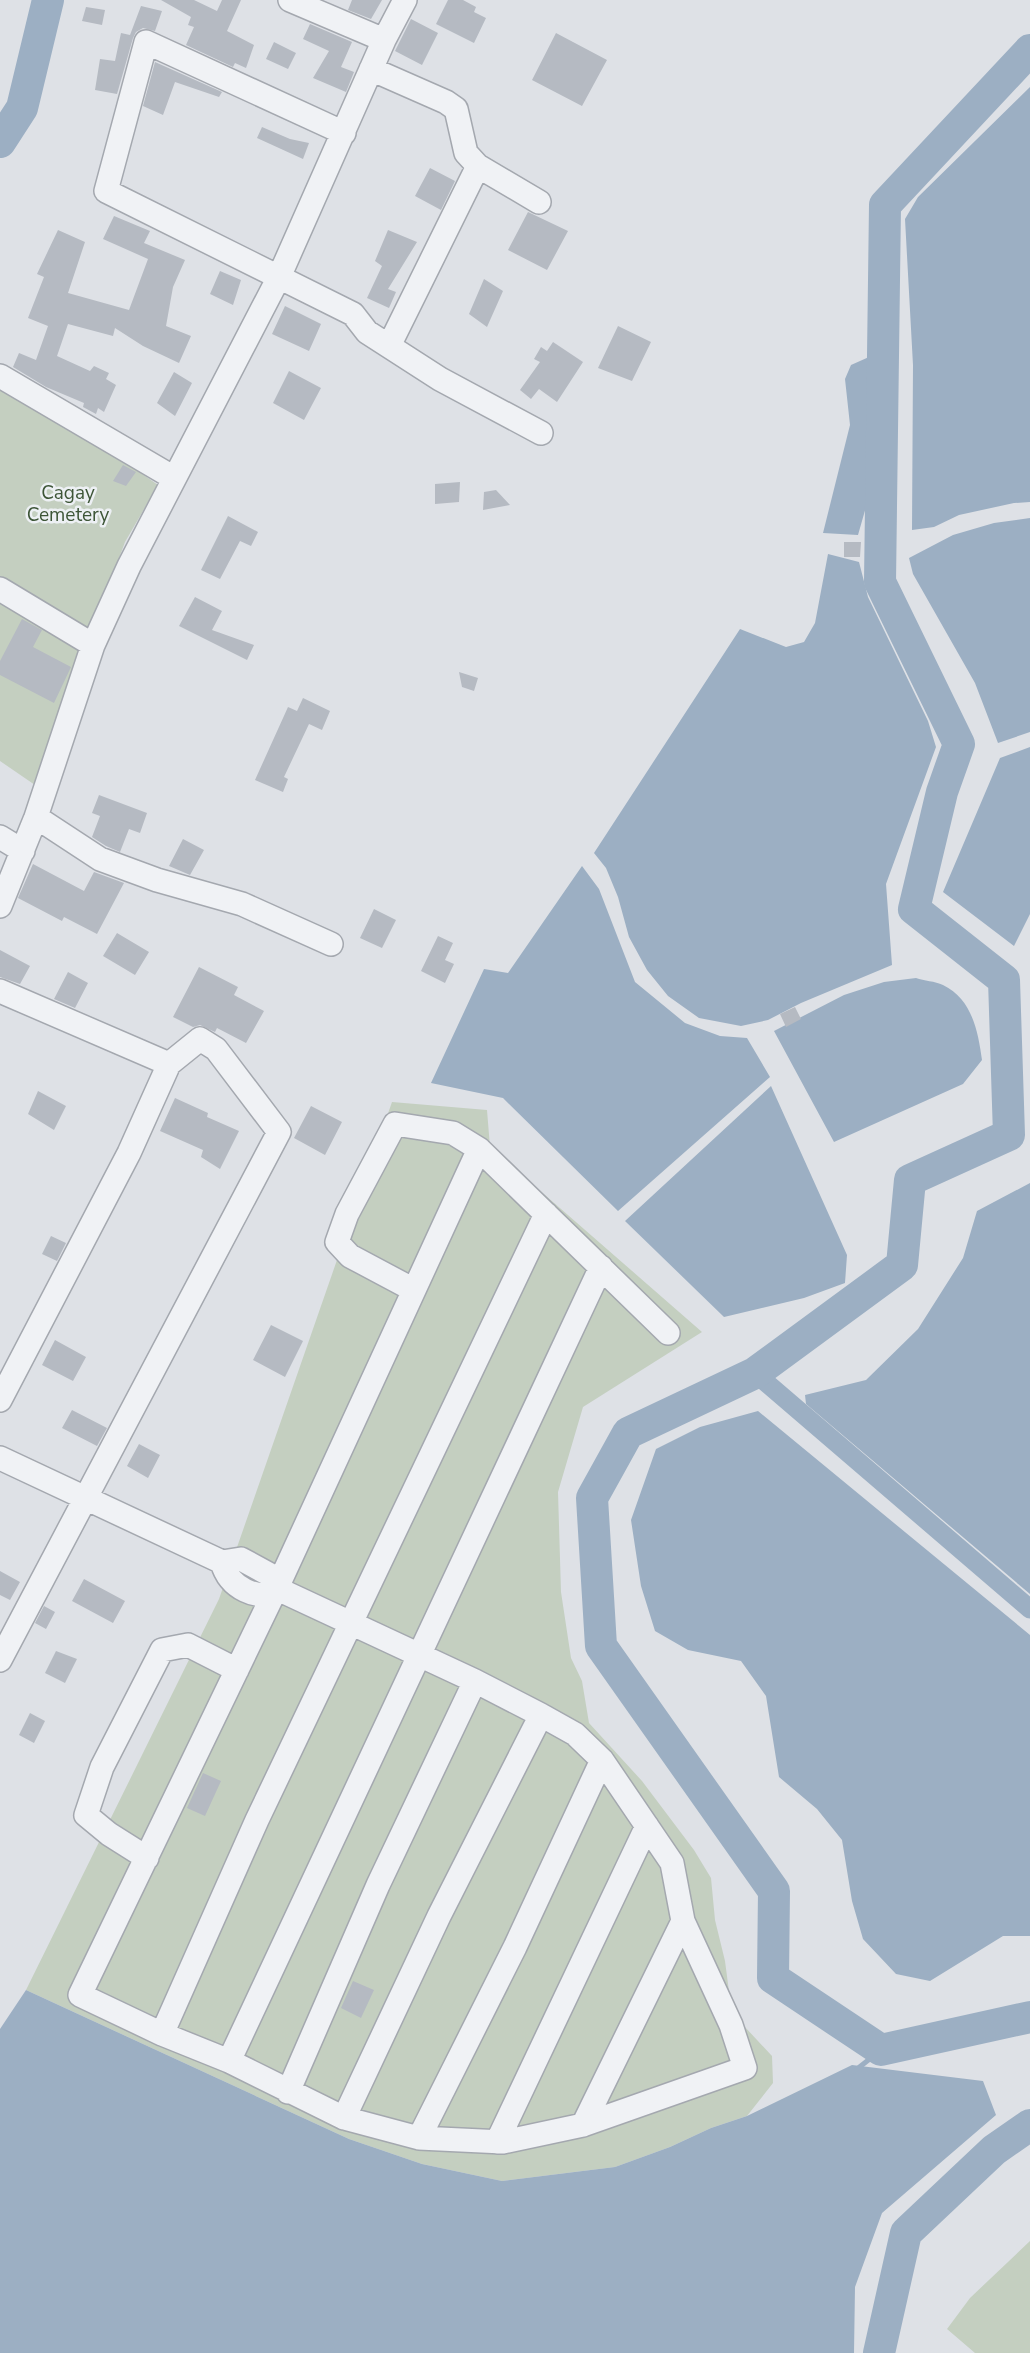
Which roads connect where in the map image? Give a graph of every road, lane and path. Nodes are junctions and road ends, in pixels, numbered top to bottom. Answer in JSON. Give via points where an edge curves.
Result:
{"nodes":[{"id":1,"x":290,"y":0,"type":"edge"},
{"id":2,"x":405,"y":0,"type":"edge"},
{"id":3,"x":384,"y":40,"type":"junction"},
{"id":4,"x":371,"y":69,"type":"junction"},
{"id":5,"x":344,"y":133,"type":"junction"},
{"id":6,"x":478,"y":166,"type":"junction"},
{"id":7,"x":539,"y":202,"type":"dead end"},
{"id":8,"x":279,"y":277,"type":"junction"},
{"id":9,"x":390,"y":346,"type":"junction"},
{"id":10,"x":0,"y":376,"type":"edge"},
{"id":11,"x":541,"y":433,"type":"dead end"},
{"id":12,"x":174,"y":478,"type":"junction"},
{"id":13,"x":0,"y":589,"type":"edge"},
{"id":14,"x":93,"y":645,"type":"junction"},
{"id":15,"x":36,"y":817,"type":"junction"},
{"id":16,"x":0,"y":838,"type":"edge"},
{"id":17,"x":23,"y":851,"type":"junction"},
{"id":18,"x":0,"y":906,"type":"edge"},
{"id":19,"x":331,"y":944,"type":"dead end"},
{"id":20,"x":0,"y":991,"type":"edge"},
{"id":21,"x":169,"y":1065,"type":"junction"},
{"id":22,"x":479,"y":1149,"type":"junction"},
{"id":23,"x":546,"y":1214,"type":"junction"},
{"id":24,"x":601,"y":1268,"type":"junction"},
{"id":25,"x":415,"y":1290,"type":"junction"},
{"id":26,"x":668,"y":1333,"type":"dead end"},
{"id":27,"x":0,"y":1400,"type":"edge"},
{"id":28,"x":0,"y":1458,"type":"edge"},
{"id":29,"x":86,"y":1499,"type":"junction"},
{"id":30,"x":278,"y":1590,"type":"junction"},
{"id":31,"x":350,"y":1624,"type":"junction"},
{"id":32,"x":418,"y":1655,"type":"junction"},
{"id":33,"x":0,"y":1660,"type":"edge"},
{"id":34,"x":237,"y":1670,"type":"junction"},
{"id":35,"x":475,"y":1681,"type":"junction"},
{"id":36,"x":541,"y":1715,"type":"junction"},
{"id":37,"x":602,"y":1760,"type":"junction"},
{"id":38,"x":647,"y":1826,"type":"junction"},
{"id":39,"x":147,"y":1858,"type":"junction"},
{"id":40,"x":683,"y":1921,"type":"junction"},
{"id":41,"x":162,"y":2034,"type":"junction"},
{"id":42,"x":229,"y":2061,"type":"junction"},
{"id":43,"x":288,"y":2092,"type":"junction"},
{"id":44,"x":345,"y":2118,"type":"junction"},
{"id":45,"x":583,"y":2125,"type":"junction"},
{"id":46,"x":419,"y":2138,"type":"junction"},
{"id":47,"x":497,"y":2142,"type":"junction"}],
"edges":[{"from":1,"to":3,"type":"street"},
{"from":2,"to":3,"type":"street"},
{"from":3,"to":4,"type":"street"},
{"from":4,"to":5,"type":"street"},
{"from":4,"to":6,"type":"street","via":[[456,110],[466,153]]},
{"from":5,"to":8,"type":"street"},
{"from":5,"to":8,"type":"street","via":[[146,42],[106,191]]},
{"from":6,"to":7,"type":"street"},
{"from":6,"to":9,"type":"street"},
{"from":8,"to":9,"type":"street","via":[[353,314],[367,332]]},
{"from":8,"to":12,"type":"street"},
{"from":9,"to":11,"type":"street","via":[[440,379]]},
{"from":10,"to":12,"type":"street"},
{"from":12,"to":14,"type":"street"},
{"from":13,"to":14,"type":"street"},
{"from":14,"to":15,"type":"street"},
{"from":15,"to":17,"type":"street"},
{"from":15,"to":19,"type":"street","via":[[100,859],[242,904]]},
{"from":16,"to":17,"type":"street"},
{"from":17,"to":18,"type":"street"},
{"from":20,"to":21,"type":"street"},
{"from":21,"to":27,"type":"street","via":[[129,1153]]},
{"from":21,"to":29,"type":"street","via":[[200,1038],[216,1049],[279,1132]]},
{"from":22,"to":23,"type":"street"},
{"from":22,"to":25,"type":"street"},
{"from":22,"to":25,"type":"street","via":[[453,1133],[395,1124],[347,1214],[337,1242],[350,1256]]},
{"from":23,"to":24,"type":"street"},
{"from":23,"to":31,"type":"street"},
{"from":24,"to":26,"type":"street"},
{"from":24,"to":32,"type":"street"},
{"from":25,"to":30,"type":"street"},
{"from":28,"to":29,"type":"street"},
{"from":29,"to":30,"type":"street","via":[[222,1562],[241,1559],[276,1578]]},
{"from":29,"to":33,"type":"street"},
{"from":30,"to":31,"type":"street"},
{"from":30,"to":34,"type":"street"},
{"from":31,"to":32,"type":"street"},
{"from":31,"to":41,"type":"street"},
{"from":32,"to":35,"type":"street"},
{"from":32,"to":42,"type":"street"},
{"from":34,"to":39,"type":"street"},
{"from":34,"to":39,"type":"street","via":[[188,1645],[162,1650],[102,1767],[86,1815]]},
{"from":35,"to":36,"type":"street"},
{"from":35,"to":43,"type":"street"},
{"from":36,"to":37,"type":"street","via":[[575,1734]]},
{"from":36,"to":44,"type":"street","via":[[439,1916]]},
{"from":37,"to":38,"type":"street"},
{"from":37,"to":46,"type":"street"},
{"from":38,"to":40,"type":"street","via":[[673,1863]]},
{"from":38,"to":47,"type":"street"},
{"from":39,"to":41,"type":"street","via":[[80,1995]]},
{"from":40,"to":45,"type":"street"},
{"from":40,"to":45,"type":"street","via":[[731,2025],[745,2068]]},
{"from":41,"to":42,"type":"street"},
{"from":42,"to":43,"type":"street"},
{"from":43,"to":44,"type":"street"},
{"from":44,"to":46,"type":"street"},
{"from":45,"to":47,"type":"street"},
{"from":46,"to":47,"type":"street"}]}
